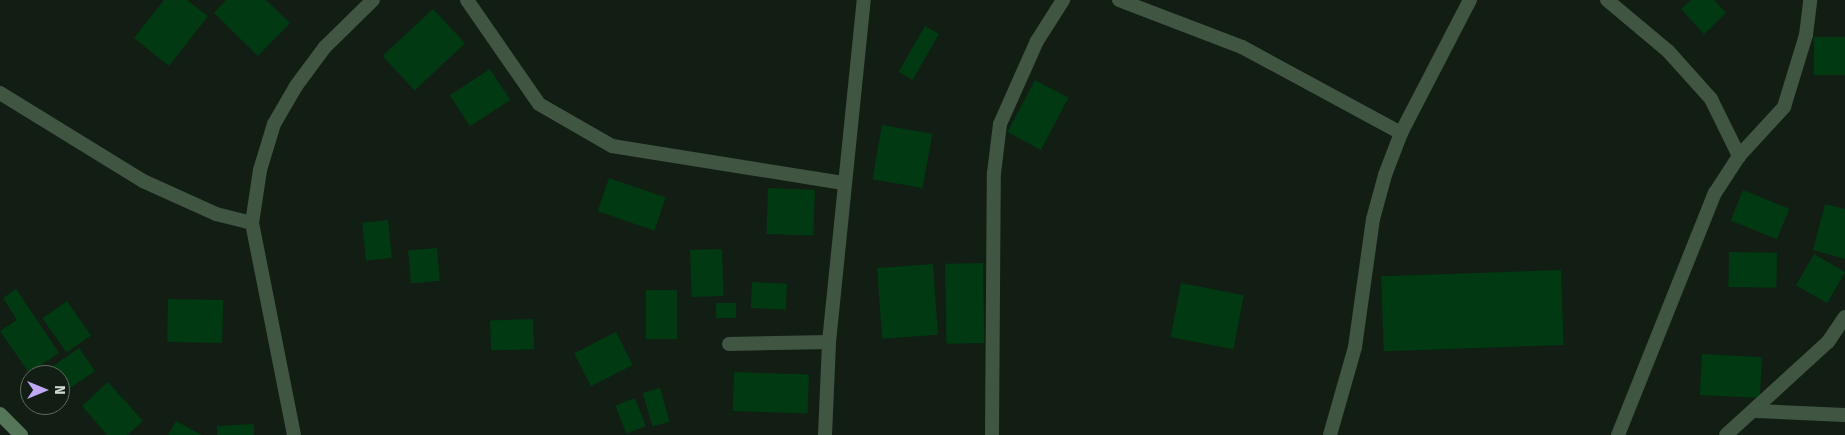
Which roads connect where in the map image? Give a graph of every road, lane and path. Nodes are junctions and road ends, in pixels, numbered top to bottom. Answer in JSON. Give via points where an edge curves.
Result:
{"nodes":[{"id":1,"x":373,"y":0,"type":"edge"},
{"id":2,"x":467,"y":0,"type":"edge"},
{"id":3,"x":876,"y":0,"type":"edge"},
{"id":4,"x":1063,"y":0,"type":"edge"},
{"id":5,"x":1119,"y":0,"type":"edge"},
{"id":6,"x":1470,"y":0,"type":"edge"},
{"id":7,"x":1606,"y":0,"type":"edge"},
{"id":8,"x":1810,"y":0,"type":"edge"},
{"id":9,"x":864,"y":6,"type":"edge"},
{"id":10,"x":0,"y":93,"type":"edge"},
{"id":11,"x":1401,"y":133,"type":"junction"},
{"id":12,"x":1739,"y":156,"type":"junction"},
{"id":13,"x":843,"y":183,"type":"junction"},
{"id":14,"x":252,"y":223,"type":"junction"},
{"id":15,"x":1845,"y":317,"type":"edge"},
{"id":16,"x":829,"y":342,"type":"junction"},
{"id":17,"x":729,"y":344,"type":"dead end"},
{"id":18,"x":1757,"y":411,"type":"junction"},
{"id":19,"x":0,"y":414,"type":"edge"},
{"id":20,"x":1845,"y":415,"type":"edge"},
{"id":21,"x":21,"y":435,"type":"edge"},
{"id":22,"x":294,"y":435,"type":"edge"},
{"id":23,"x":824,"y":435,"type":"edge"},
{"id":24,"x":992,"y":435,"type":"edge"},
{"id":25,"x":1330,"y":435,"type":"edge"},
{"id":26,"x":1618,"y":435,"type":"edge"},
{"id":27,"x":1726,"y":435,"type":"edge"}],
"edges":[{"from":1,"to":14,"type":"street","via":[[325,47],[274,124],[260,170]]},
{"from":2,"to":13,"type":"street","via":[[539,104],[612,146]]},
{"from":3,"to":9,"type":"street"},
{"from":4,"to":24,"type":"street","via":[[1037,41],[1000,124],[994,173]]},
{"from":5,"to":11,"type":"street","via":[[1242,47]]},
{"from":6,"to":11,"type":"street"},
{"from":7,"to":12,"type":"street","via":[[1668,51],[1710,99]]},
{"from":8,"to":12,"type":"street","via":[[1806,35],[1784,107]]},
{"from":9,"to":13,"type":"street"},
{"from":10,"to":14,"type":"street","via":[[150,184],[216,214]]},
{"from":11,"to":25,"type":"street","via":[[1373,218],[1355,347]]},
{"from":12,"to":26,"type":"street","via":[[1699,229],[1660,341]]},
{"from":13,"to":16,"type":"street"},
{"from":14,"to":22,"type":"street"},
{"from":15,"to":18,"type":"street","via":[[1828,342]]},
{"from":16,"to":17,"type":"street"},
{"from":16,"to":23,"type":"street"},
{"from":18,"to":20,"type":"street"},
{"from":18,"to":27,"type":"street"},
{"from":19,"to":21,"type":"main road"}]}
